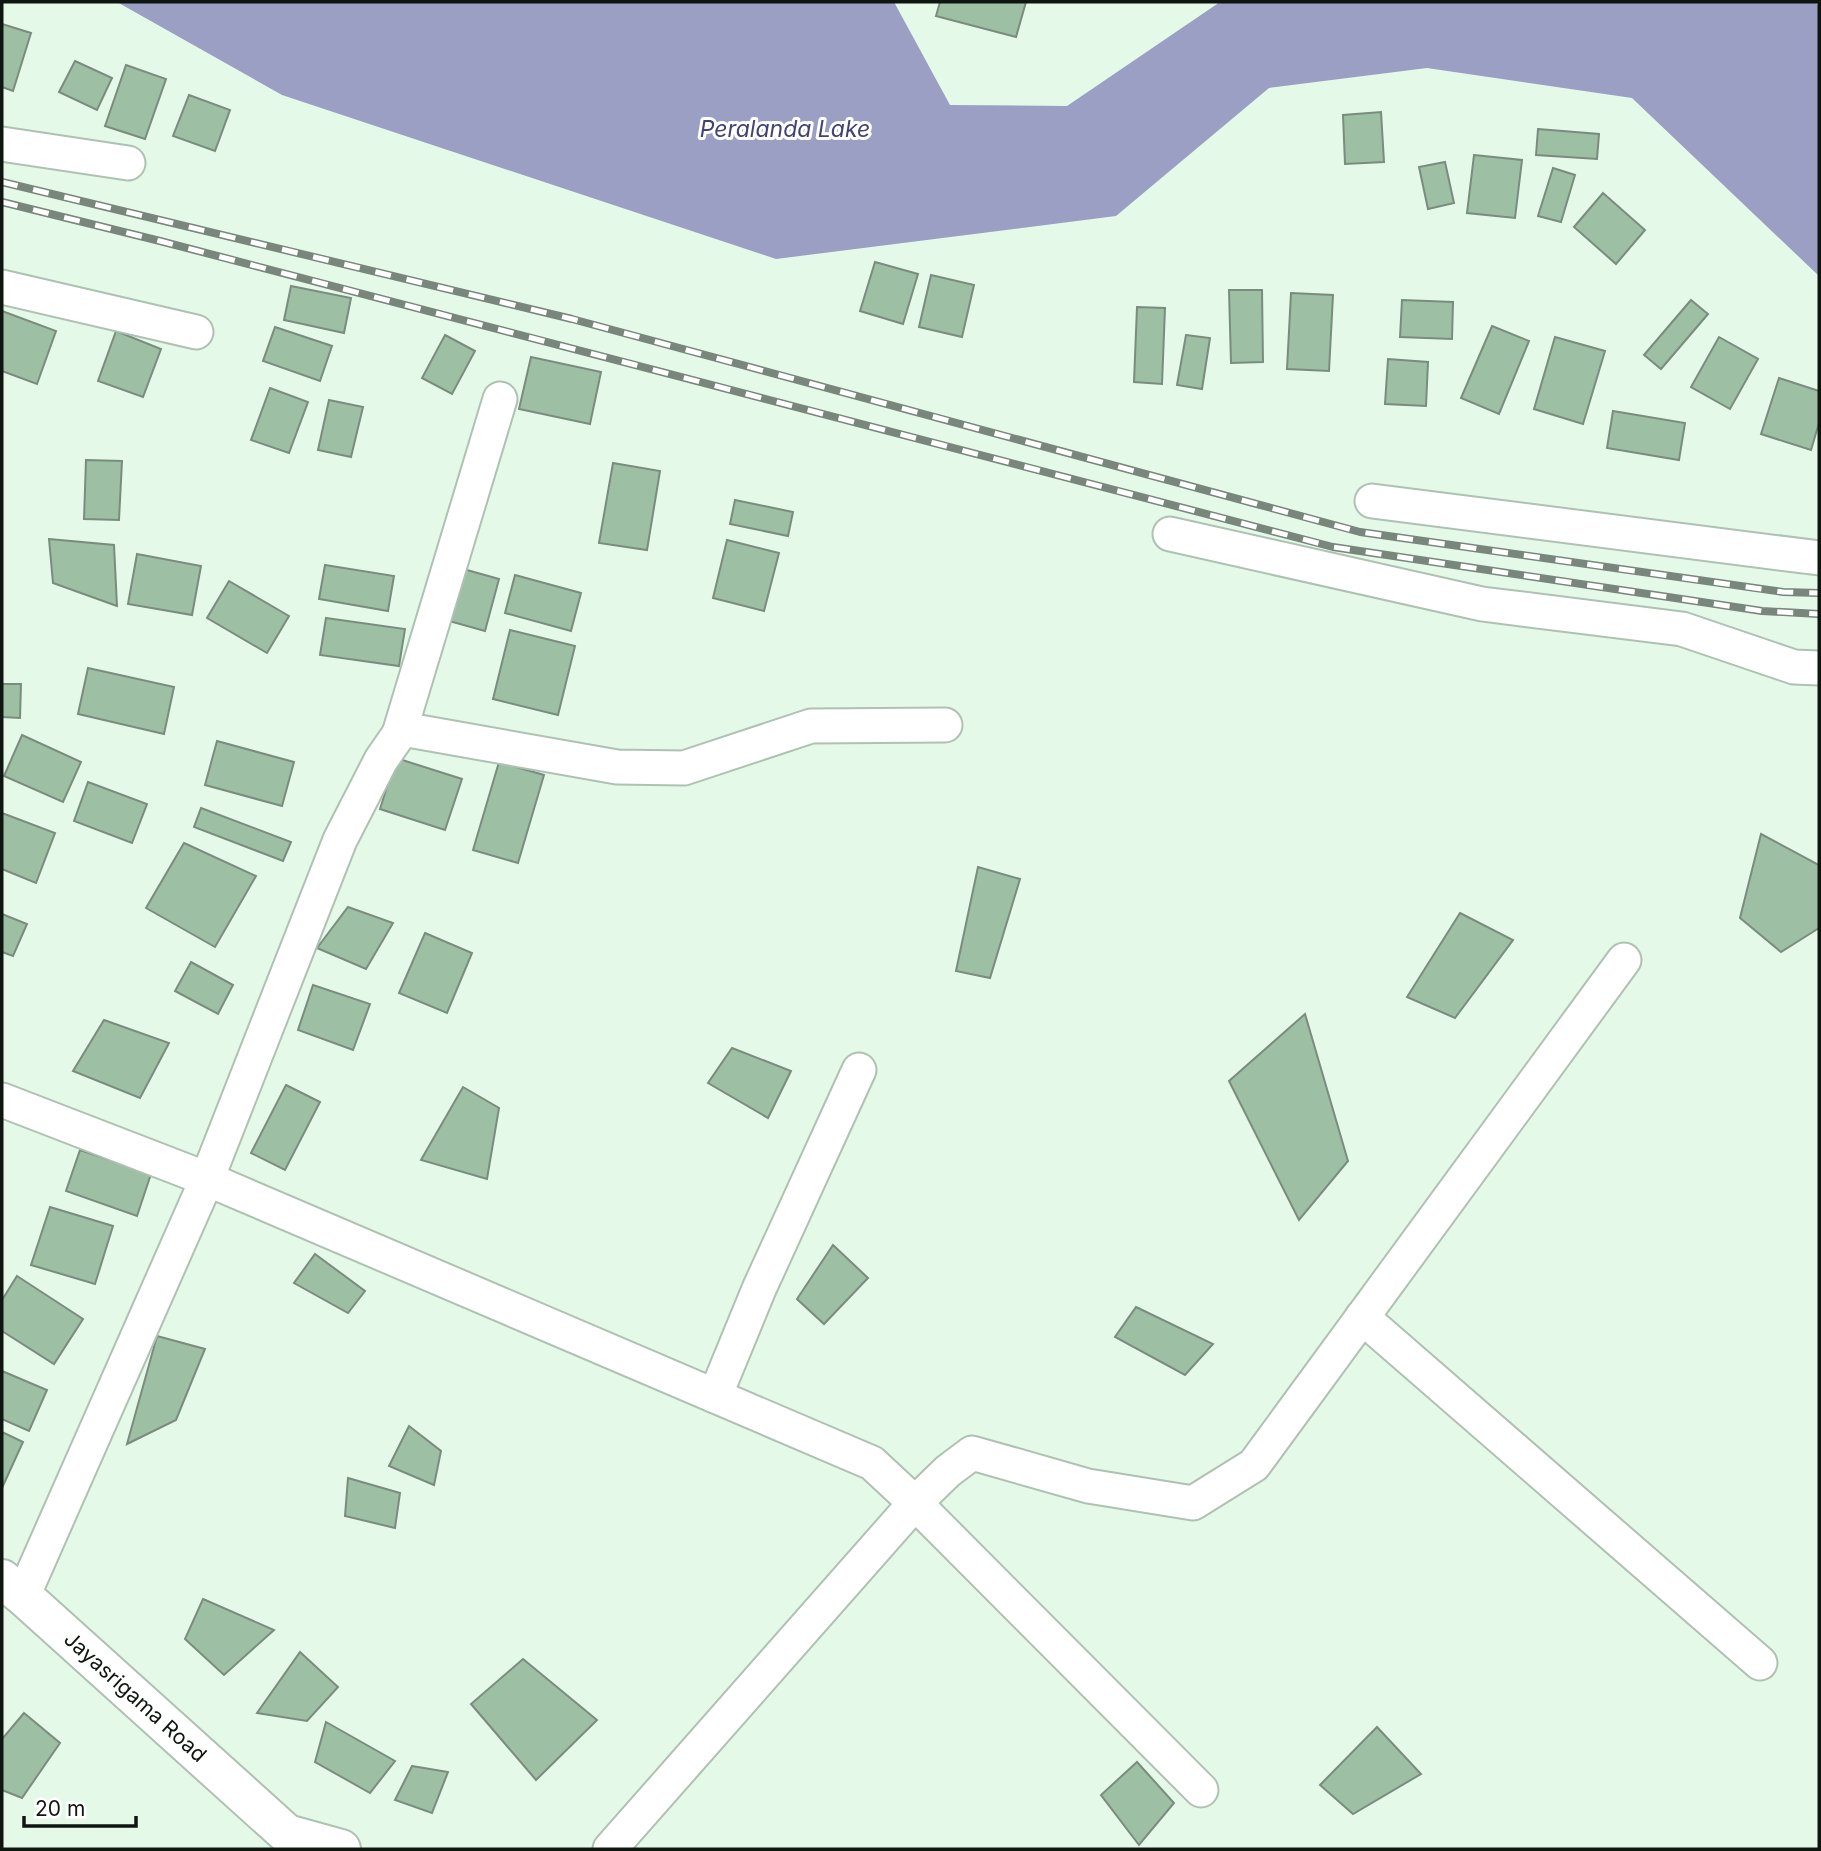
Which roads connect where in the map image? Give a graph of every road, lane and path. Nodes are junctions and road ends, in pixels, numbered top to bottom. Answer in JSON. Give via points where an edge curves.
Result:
{"nodes":[{"id":1,"x":2,"y":144,"type":"edge"},
{"id":2,"x":128,"y":163,"type":"dead end"},
{"id":3,"x":2,"y":287,"type":"edge"},
{"id":4,"x":196,"y":332,"type":"dead end"},
{"id":5,"x":500,"y":399,"type":"dead end"},
{"id":6,"x":1372,"y":501,"type":"dead end"},
{"id":7,"x":1170,"y":534,"type":"dead end"},
{"id":8,"x":1819,"y":558,"type":"edge"},
{"id":9,"x":1819,"y":668,"type":"edge"},
{"id":10,"x":945,"y":725,"type":"dead end"},
{"id":11,"x":399,"y":734,"type":"junction"},
{"id":12,"x":1624,"y":960,"type":"dead end"},
{"id":13,"x":859,"y":1070,"type":"dead end"},
{"id":14,"x":2,"y":1100,"type":"edge"},
{"id":15,"x":206,"y":1179,"type":"junction"},
{"id":16,"x":1363,"y":1317,"type":"junction"},
{"id":17,"x":715,"y":1396,"type":"junction"},
{"id":18,"x":915,"y":1503,"type":"junction"},
{"id":19,"x":13,"y":1587,"type":"edge"},
{"id":20,"x":1760,"y":1663,"type":"dead end"},
{"id":21,"x":1202,"y":1790,"type":"dead end"},
{"id":22,"x":341,"y":1849,"type":"edge"},
{"id":23,"x":610,"y":1849,"type":"edge"}],
"edges":[{"from":1,"to":2,"type":"street"},
{"from":3,"to":4,"type":"street"},
{"from":5,"to":11,"type":"street"},
{"from":6,"to":8,"type":"street"},
{"from":7,"to":9,"type":"street","via":[[1482,604],[1682,629],[1794,667]]},
{"from":10,"to":11,"type":"street","via":[[811,726],[684,768],[617,767],[408,730]]},
{"from":11,"to":15,"type":"street","via":[[340,839]]},
{"from":12,"to":16,"type":"street"},
{"from":13,"to":17,"type":"street"},
{"from":14,"to":15,"type":"street"},
{"from":15,"to":17,"type":"street"},
{"from":15,"to":19,"type":"street"},
{"from":16,"to":18,"type":"street","via":[[1254,1465],[1193,1503],[1088,1486],[972,1453]]},
{"from":16,"to":20,"type":"street"},
{"from":17,"to":18,"type":"street","via":[[872,1463]]},
{"from":18,"to":21,"type":"street"},
{"from":18,"to":23,"type":"street"},
{"from":19,"to":22,"type":"street","name":"Jayasrigama Road","via":[[287,1834]]}]}
